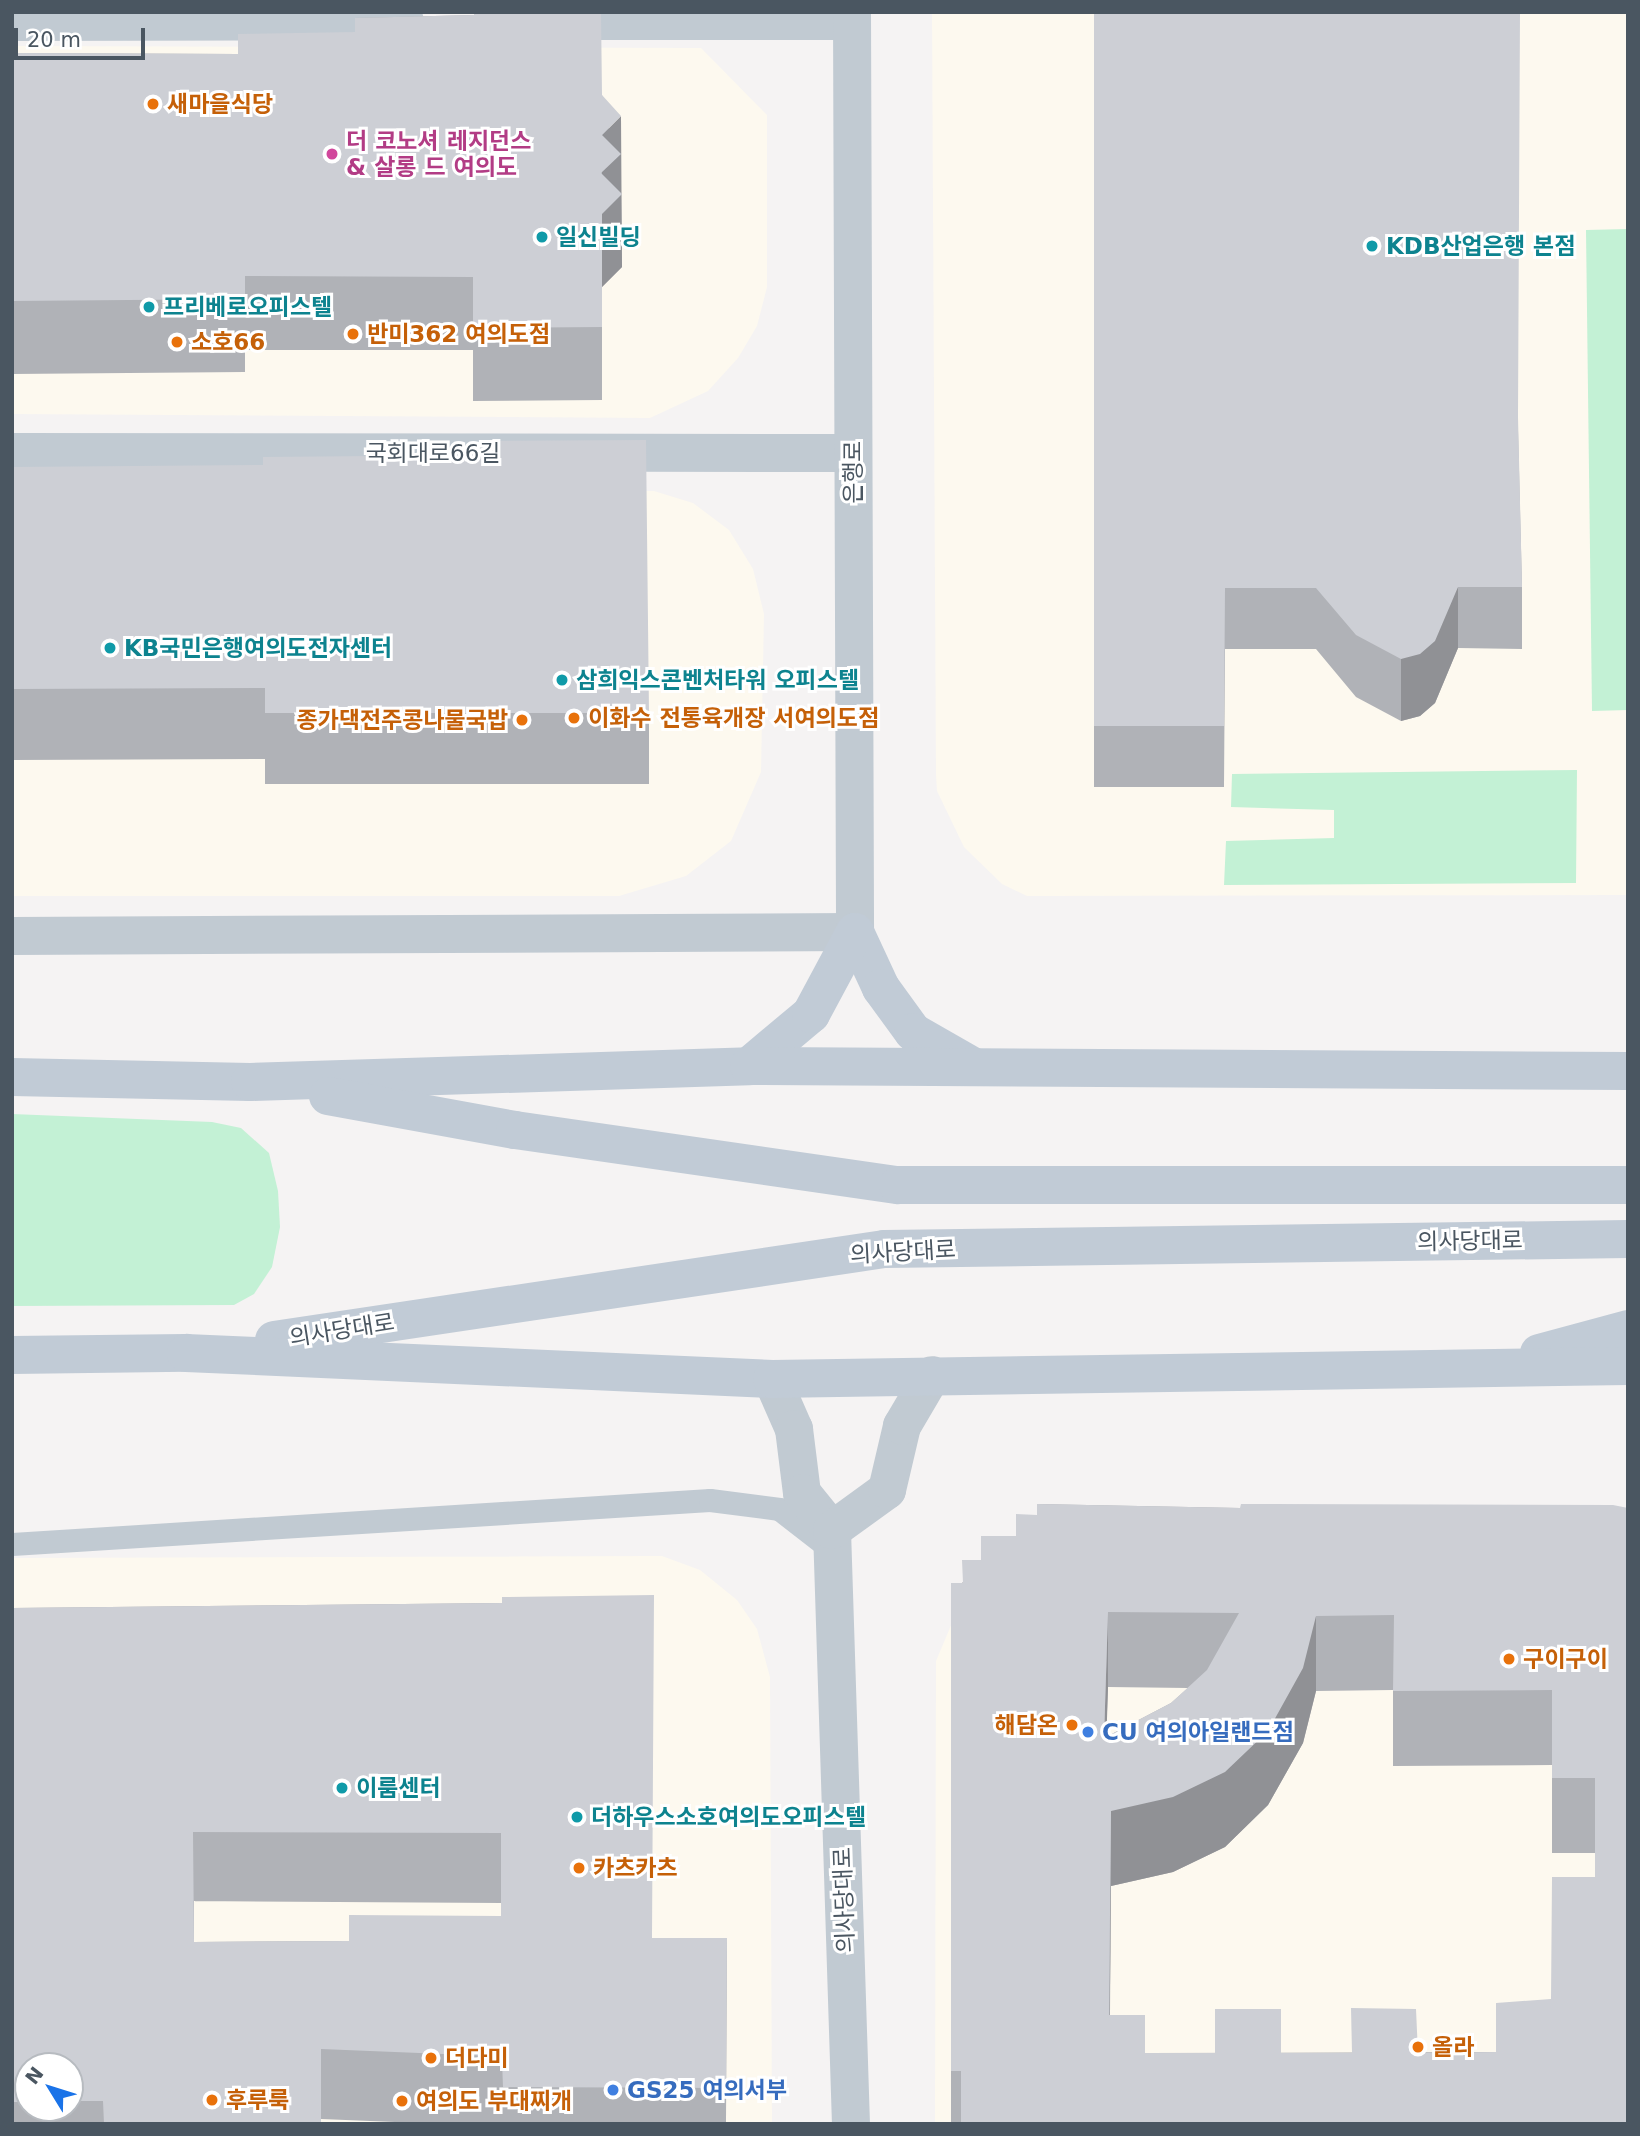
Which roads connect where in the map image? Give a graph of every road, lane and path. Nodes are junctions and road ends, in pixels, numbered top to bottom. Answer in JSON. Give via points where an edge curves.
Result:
{"nodes":[{"id":1,"x":852,"y":17,"type":"edge"},
{"id":2,"x":446,"y":21,"type":"edge"},
{"id":3,"x":516,"y":21,"type":"edge"},
{"id":4,"x":12,"y":22,"type":"edge"},
{"id":5,"x":12,"y":452,"type":"edge"},
{"id":6,"x":853,"y":453,"type":"junction"},
{"id":7,"x":855,"y":932,"type":"junction"},
{"id":8,"x":12,"y":936,"type":"edge"},
{"id":9,"x":748,"y":1066,"type":"junction"},
{"id":10,"x":976,"y":1068,"type":"junction"},
{"id":11,"x":1503,"y":1071,"type":"junction"},
{"id":12,"x":1628,"y":1071,"type":"edge"},
{"id":13,"x":12,"y":1077,"type":"edge"},
{"id":14,"x":250,"y":1082,"type":"junction"},
{"id":15,"x":1628,"y":1095,"type":"edge"},
{"id":16,"x":1628,"y":1185,"type":"edge"},
{"id":17,"x":1628,"y":1239,"type":"edge"},
{"id":18,"x":1628,"y":1329,"type":"edge"},
{"id":19,"x":186,"y":1353,"type":"junction"},
{"id":20,"x":12,"y":1355,"type":"edge"},
{"id":21,"x":1628,"y":1366,"type":"edge"},
{"id":22,"x":1487,"y":1368,"type":"junction"},
{"id":23,"x":932,"y":1375,"type":"junction"},
{"id":24,"x":772,"y":1379,"type":"junction"},
{"id":25,"x":833,"y":1541,"type":"junction"},
{"id":26,"x":12,"y":1544,"type":"edge"},
{"id":27,"x":850,"y":2124,"type":"edge"}],
"edges":[{"from":1,"to":3,"type":"street"},
{"from":1,"to":6,"type":"street","name":"은행로"},
{"from":2,"to":4,"type":"street"},
{"from":5,"to":6,"type":"street","name":"국회대로66길"},
{"from":6,"to":7,"type":"street","name":"은행로"},
{"from":7,"to":8,"type":"street"},
{"from":7,"to":9,"type":"main road","via":[[811,1014]]},
{"from":7,"to":10,"type":"main road","via":[[881,988],[913,1032]]},
{"from":9,"to":10,"type":"main road"},
{"from":9,"to":14,"type":"main road"},
{"from":10,"to":11,"type":"main road"},
{"from":11,"to":12,"type":"main road"},
{"from":11,"to":15,"type":"main road"},
{"from":13,"to":14,"type":"main road"},
{"from":14,"to":16,"type":"main road","via":[[515,1130],[898,1185]]},
{"from":17,"to":19,"type":"main road","name":"의사당대로","via":[[884,1249]]},
{"from":18,"to":22,"type":"main road"},
{"from":19,"to":20,"type":"main road","name":"의사당대로"},
{"from":19,"to":24,"type":"main road","name":"의사당대로"},
{"from":21,"to":22,"type":"main road","name":"의사당대로"},
{"from":22,"to":23,"type":"main road","name":"의사당대로"},
{"from":23,"to":24,"type":"main road","name":"의사당대로"},
{"from":23,"to":25,"type":"street","via":[[902,1426],[887,1490]]},
{"from":24,"to":25,"type":"street","via":[[794,1429],[802,1493]]},
{"from":25,"to":26,"type":"lane","via":[[779,1509],[710,1500]]},
{"from":25,"to":27,"type":"street","name":"의사당대로"}]}
